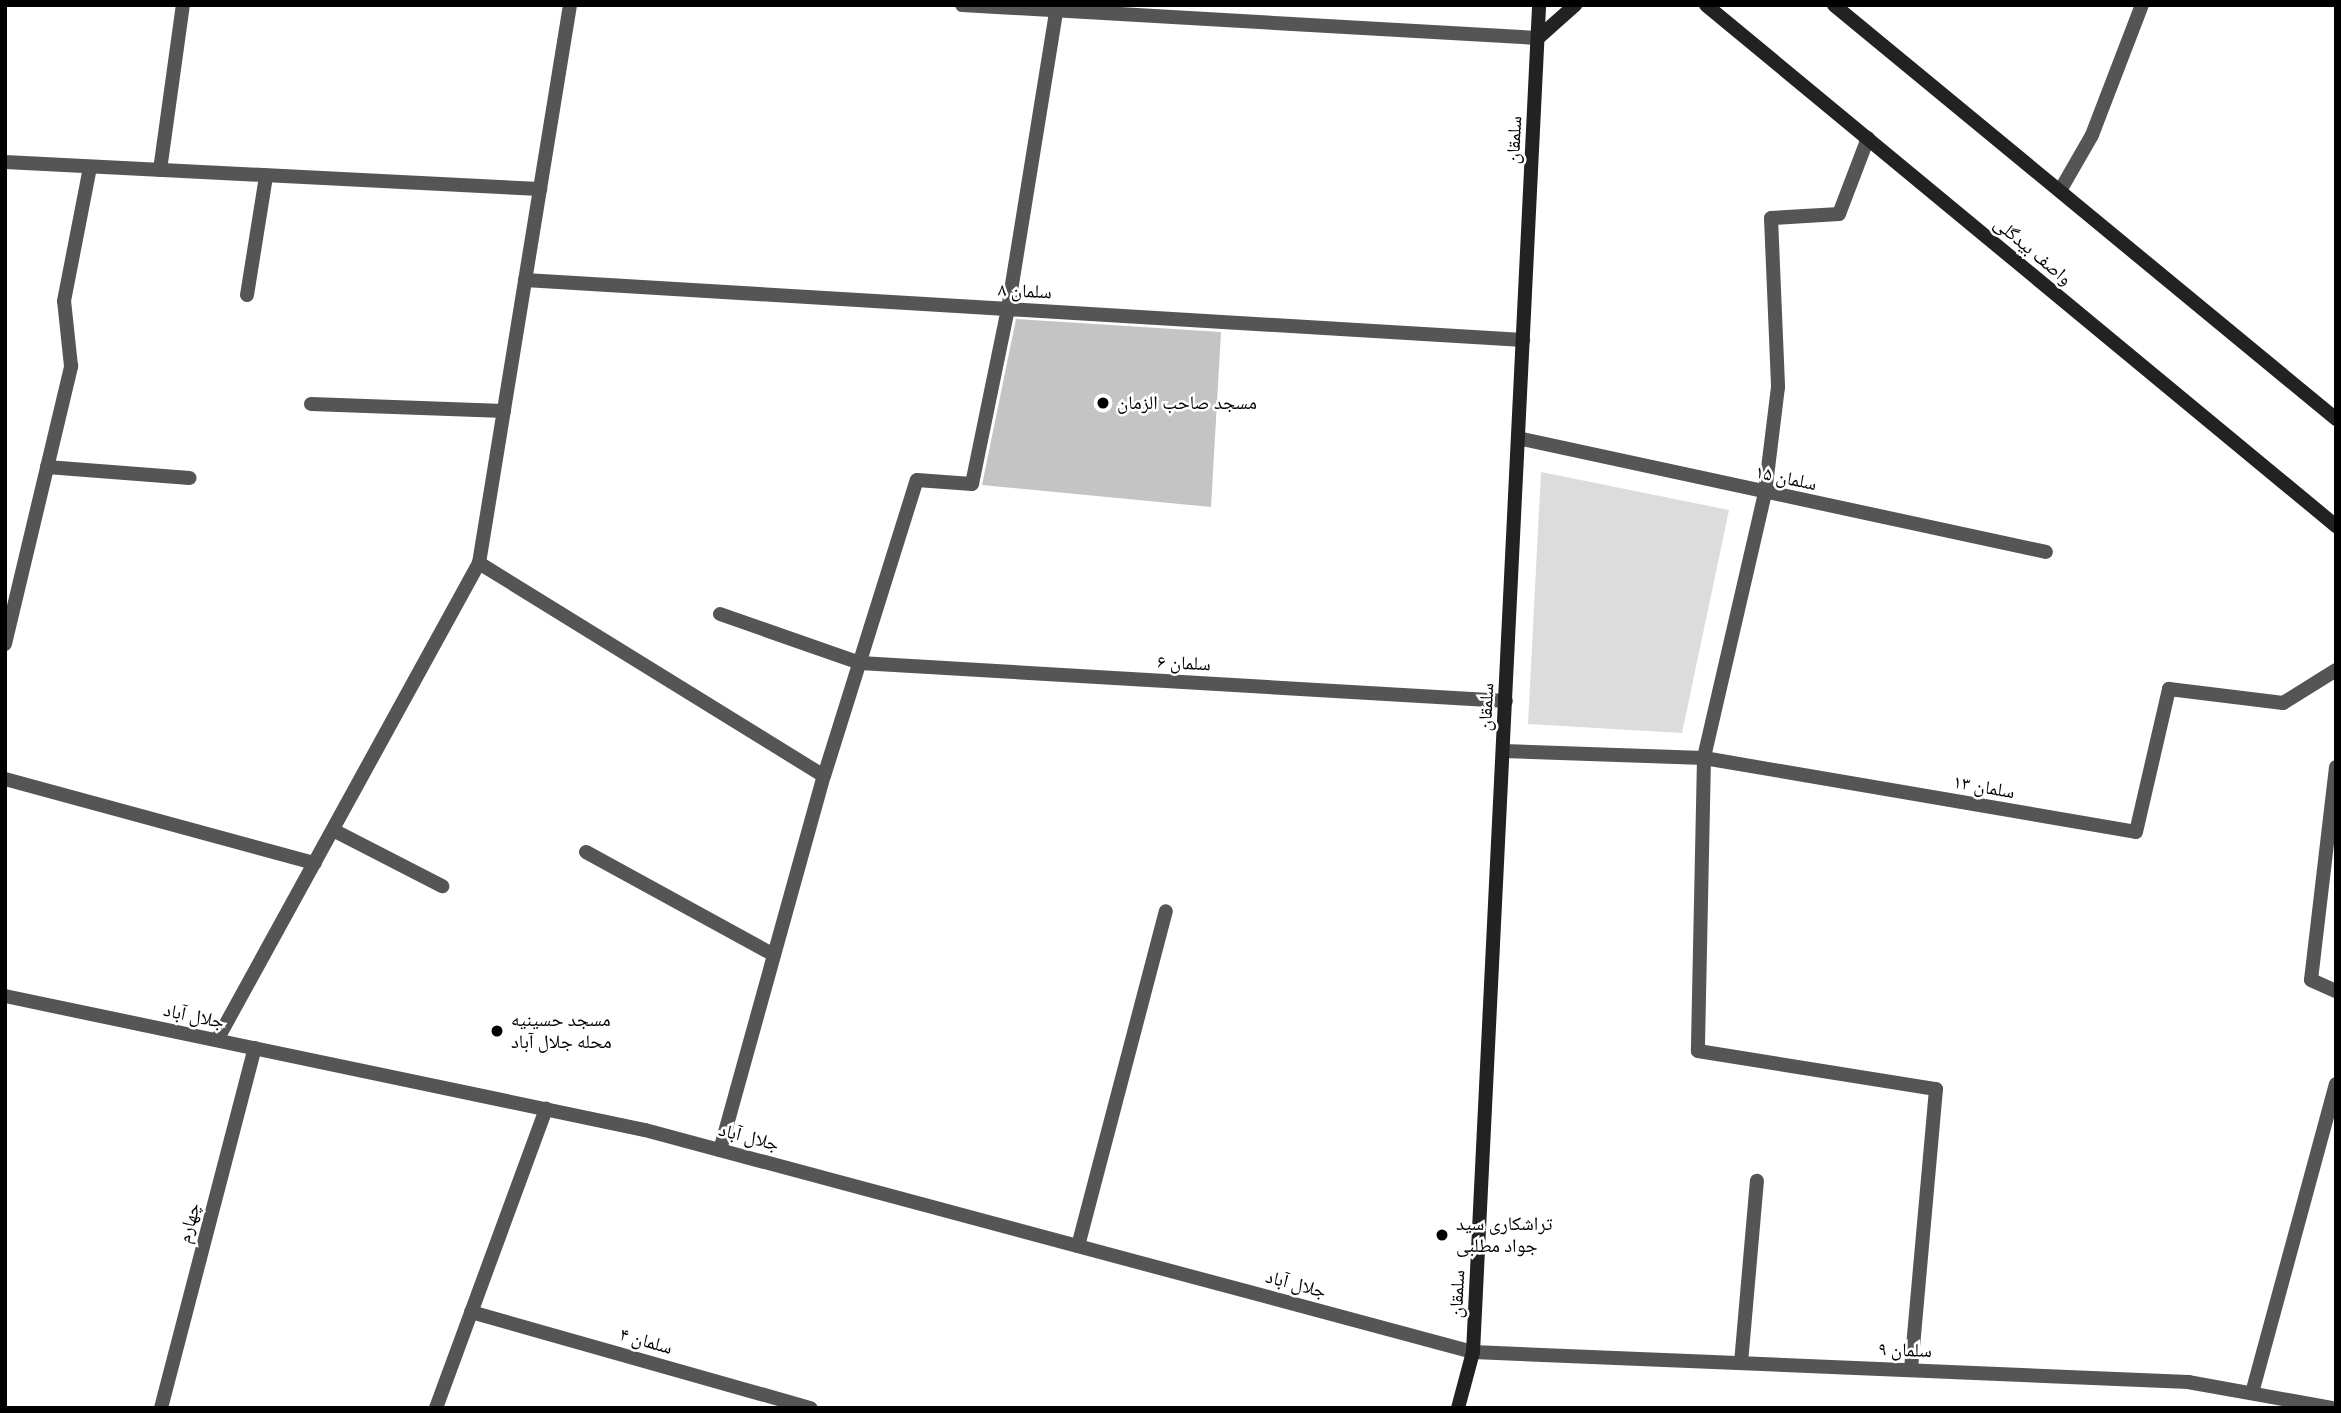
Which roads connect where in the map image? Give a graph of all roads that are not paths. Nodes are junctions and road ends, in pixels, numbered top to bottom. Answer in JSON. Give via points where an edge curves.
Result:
{"nodes":[{"id":1,"x":183,"y":5,"type":"edge"},
{"id":2,"x":570,"y":5,"type":"edge"},
{"id":3,"x":962,"y":5,"type":"edge"},
{"id":4,"x":1539,"y":5,"type":"edge"},
{"id":5,"x":1575,"y":5,"type":"edge"},
{"id":6,"x":1706,"y":5,"type":"edge"},
{"id":7,"x":1834,"y":5,"type":"edge"},
{"id":8,"x":2142,"y":5,"type":"edge"},
{"id":9,"x":1056,"y":8,"type":"edge"},
{"id":10,"x":1538,"y":38,"type":"junction"},
{"id":11,"x":1868,"y":138,"type":"junction"},
{"id":12,"x":5,"y":162,"type":"edge"},
{"id":13,"x":90,"y":167,"type":"junction"},
{"id":14,"x":160,"y":170,"type":"junction"},
{"id":15,"x":266,"y":176,"type":"junction"},
{"id":16,"x":540,"y":189,"type":"junction"},
{"id":17,"x":2062,"y":189,"type":"junction"},
{"id":18,"x":525,"y":280,"type":"junction"},
{"id":19,"x":247,"y":295,"type":"dead end"},
{"id":20,"x":1008,"y":309,"type":"junction"},
{"id":21,"x":1523,"y":340,"type":"junction"},
{"id":22,"x":311,"y":404,"type":"dead end"},
{"id":23,"x":504,"y":411,"type":"junction"},
{"id":24,"x":2333,"y":411,"type":"edge"},
{"id":25,"x":1518,"y":438,"type":"junction"},
{"id":26,"x":47,"y":467,"type":"junction"},
{"id":27,"x":190,"y":478,"type":"dead end"},
{"id":28,"x":1765,"y":493,"type":"junction"},
{"id":29,"x":2336,"y":526,"type":"edge"},
{"id":30,"x":2046,"y":552,"type":"dead end"},
{"id":31,"x":480,"y":564,"type":"junction"},
{"id":32,"x":9,"y":612,"type":"edge"},
{"id":33,"x":720,"y":614,"type":"dead end"},
{"id":34,"x":5,"y":644,"type":"edge"},
{"id":35,"x":860,"y":663,"type":"junction"},
{"id":36,"x":2336,"y":670,"type":"edge"},
{"id":37,"x":1506,"y":701,"type":"junction"},
{"id":38,"x":1503,"y":751,"type":"junction"},
{"id":39,"x":1704,"y":758,"type":"junction"},
{"id":40,"x":2336,"y":767,"type":"edge"},
{"id":41,"x":824,"y":776,"type":"junction"},
{"id":42,"x":5,"y":779,"type":"edge"},
{"id":43,"x":333,"y":830,"type":"junction"},
{"id":44,"x":586,"y":852,"type":"dead end"},
{"id":45,"x":315,"y":863,"type":"junction"},
{"id":46,"x":442,"y":886,"type":"dead end"},
{"id":47,"x":1166,"y":911,"type":"dead end"},
{"id":48,"x":774,"y":954,"type":"junction"},
{"id":49,"x":2336,"y":991,"type":"edge"},
{"id":50,"x":5,"y":996,"type":"edge"},
{"id":51,"x":217,"y":1040,"type":"junction"},
{"id":52,"x":255,"y":1048,"type":"junction"},
{"id":53,"x":2336,"y":1084,"type":"edge"},
{"id":54,"x":546,"y":1109,"type":"junction"},
{"id":55,"x":720,"y":1150,"type":"junction"},
{"id":56,"x":1757,"y":1181,"type":"dead end"},
{"id":57,"x":1078,"y":1246,"type":"junction"},
{"id":58,"x":471,"y":1312,"type":"junction"},
{"id":59,"x":1473,"y":1352,"type":"junction"},
{"id":60,"x":1741,"y":1363,"type":"junction"},
{"id":61,"x":1911,"y":1370,"type":"junction"},
{"id":62,"x":2252,"y":1393,"type":"junction"},
{"id":63,"x":161,"y":1408,"type":"edge"},
{"id":64,"x":436,"y":1408,"type":"edge"},
{"id":65,"x":811,"y":1408,"type":"edge"},
{"id":66,"x":1458,"y":1408,"type":"edge"},
{"id":67,"x":2332,"y":1408,"type":"edge"}],
"edges":[{"from":1,"to":14,"type":"street"},
{"from":2,"to":16,"type":"street"},
{"from":3,"to":9,"type":"street"},
{"from":4,"to":10,"type":"street","name":"سلمقان"},
{"from":5,"to":10,"type":"street"},
{"from":6,"to":11,"type":"street","name":"واصف بیدگلی"},
{"from":7,"to":17,"type":"street"},
{"from":8,"to":17,"type":"street","via":[[2092,135]]},
{"from":9,"to":10,"type":"street"},
{"from":9,"to":20,"type":"street"},
{"from":10,"to":21,"type":"street","name":"سلمقان"},
{"from":11,"to":28,"type":"street","via":[[1839,214],[1771,218],[1778,387]]},
{"from":11,"to":29,"type":"street","name":"واصف بیدگلی"},
{"from":12,"to":13,"type":"street"},
{"from":13,"to":14,"type":"street"},
{"from":13,"to":26,"type":"street","via":[[64,301],[71,366]]},
{"from":14,"to":15,"type":"street"},
{"from":15,"to":16,"type":"street"},
{"from":15,"to":19,"type":"street"},
{"from":16,"to":18,"type":"street"},
{"from":17,"to":24,"type":"street"},
{"from":18,"to":20,"type":"street","name":"سلمان ۸"},
{"from":18,"to":23,"type":"street"},
{"from":20,"to":21,"type":"street","name":"سلمان ۸"},
{"from":20,"to":35,"type":"street","via":[[972,484],[917,480]]},
{"from":21,"to":25,"type":"street","name":"سلمقان"},
{"from":22,"to":23,"type":"street"},
{"from":23,"to":31,"type":"street"},
{"from":25,"to":28,"type":"street","name":"سلمان ۱۵"},
{"from":25,"to":37,"type":"street","name":"سلمقان"},
{"from":26,"to":27,"type":"street"},
{"from":26,"to":32,"type":"street"},
{"from":28,"to":30,"type":"street","name":"سلمان ۱۵"},
{"from":28,"to":39,"type":"street"},
{"from":31,"to":41,"type":"street"},
{"from":31,"to":43,"type":"street"},
{"from":32,"to":34,"type":"street"},
{"from":33,"to":35,"type":"street","name":"سلمان ۶"},
{"from":35,"to":37,"type":"street","name":"سلمان ۶"},
{"from":35,"to":41,"type":"street"},
{"from":36,"to":39,"type":"street","name":"سلمان ۱۳","via":[[2283,704],[2169,689],[2136,832]]},
{"from":37,"to":38,"type":"street","name":"سلمقان"},
{"from":38,"to":39,"type":"street","name":"سلمان ۱۳"},
{"from":38,"to":59,"type":"street","name":"سلمقان"},
{"from":39,"to":61,"type":"street","via":[[1698,1051],[1936,1089]]},
{"from":40,"to":49,"type":"street","via":[[2311,981]]},
{"from":41,"to":48,"type":"street"},
{"from":42,"to":45,"type":"street"},
{"from":43,"to":45,"type":"street"},
{"from":43,"to":46,"type":"street"},
{"from":44,"to":48,"type":"street"},
{"from":45,"to":51,"type":"street"},
{"from":47,"to":57,"type":"street"},
{"from":48,"to":55,"type":"street"},
{"from":50,"to":51,"type":"street","name":"جلال آباد"},
{"from":51,"to":52,"type":"street","name":"جلال آباد"},
{"from":52,"to":54,"type":"street","name":"جلال آباد"},
{"from":52,"to":63,"type":"street","name":"چهارم"},
{"from":53,"to":62,"type":"street"},
{"from":54,"to":55,"type":"street","name":"جلال آباد"},
{"from":54,"to":58,"type":"street"},
{"from":55,"to":57,"type":"street","name":"جلال آباد"},
{"from":56,"to":60,"type":"street"},
{"from":57,"to":59,"type":"street","name":"جلال آباد"},
{"from":58,"to":64,"type":"street"},
{"from":58,"to":65,"type":"street","name":"سلمان ۴"},
{"from":59,"to":60,"type":"street","name":"سلمان ۹"},
{"from":59,"to":66,"type":"street","name":"سلمقان"},
{"from":60,"to":61,"type":"street","name":"سلمان ۹"},
{"from":61,"to":62,"type":"street","name":"سلمان ۹","via":[[2188,1381]]},
{"from":62,"to":67,"type":"street","name":"سلمان ۹"}]}
